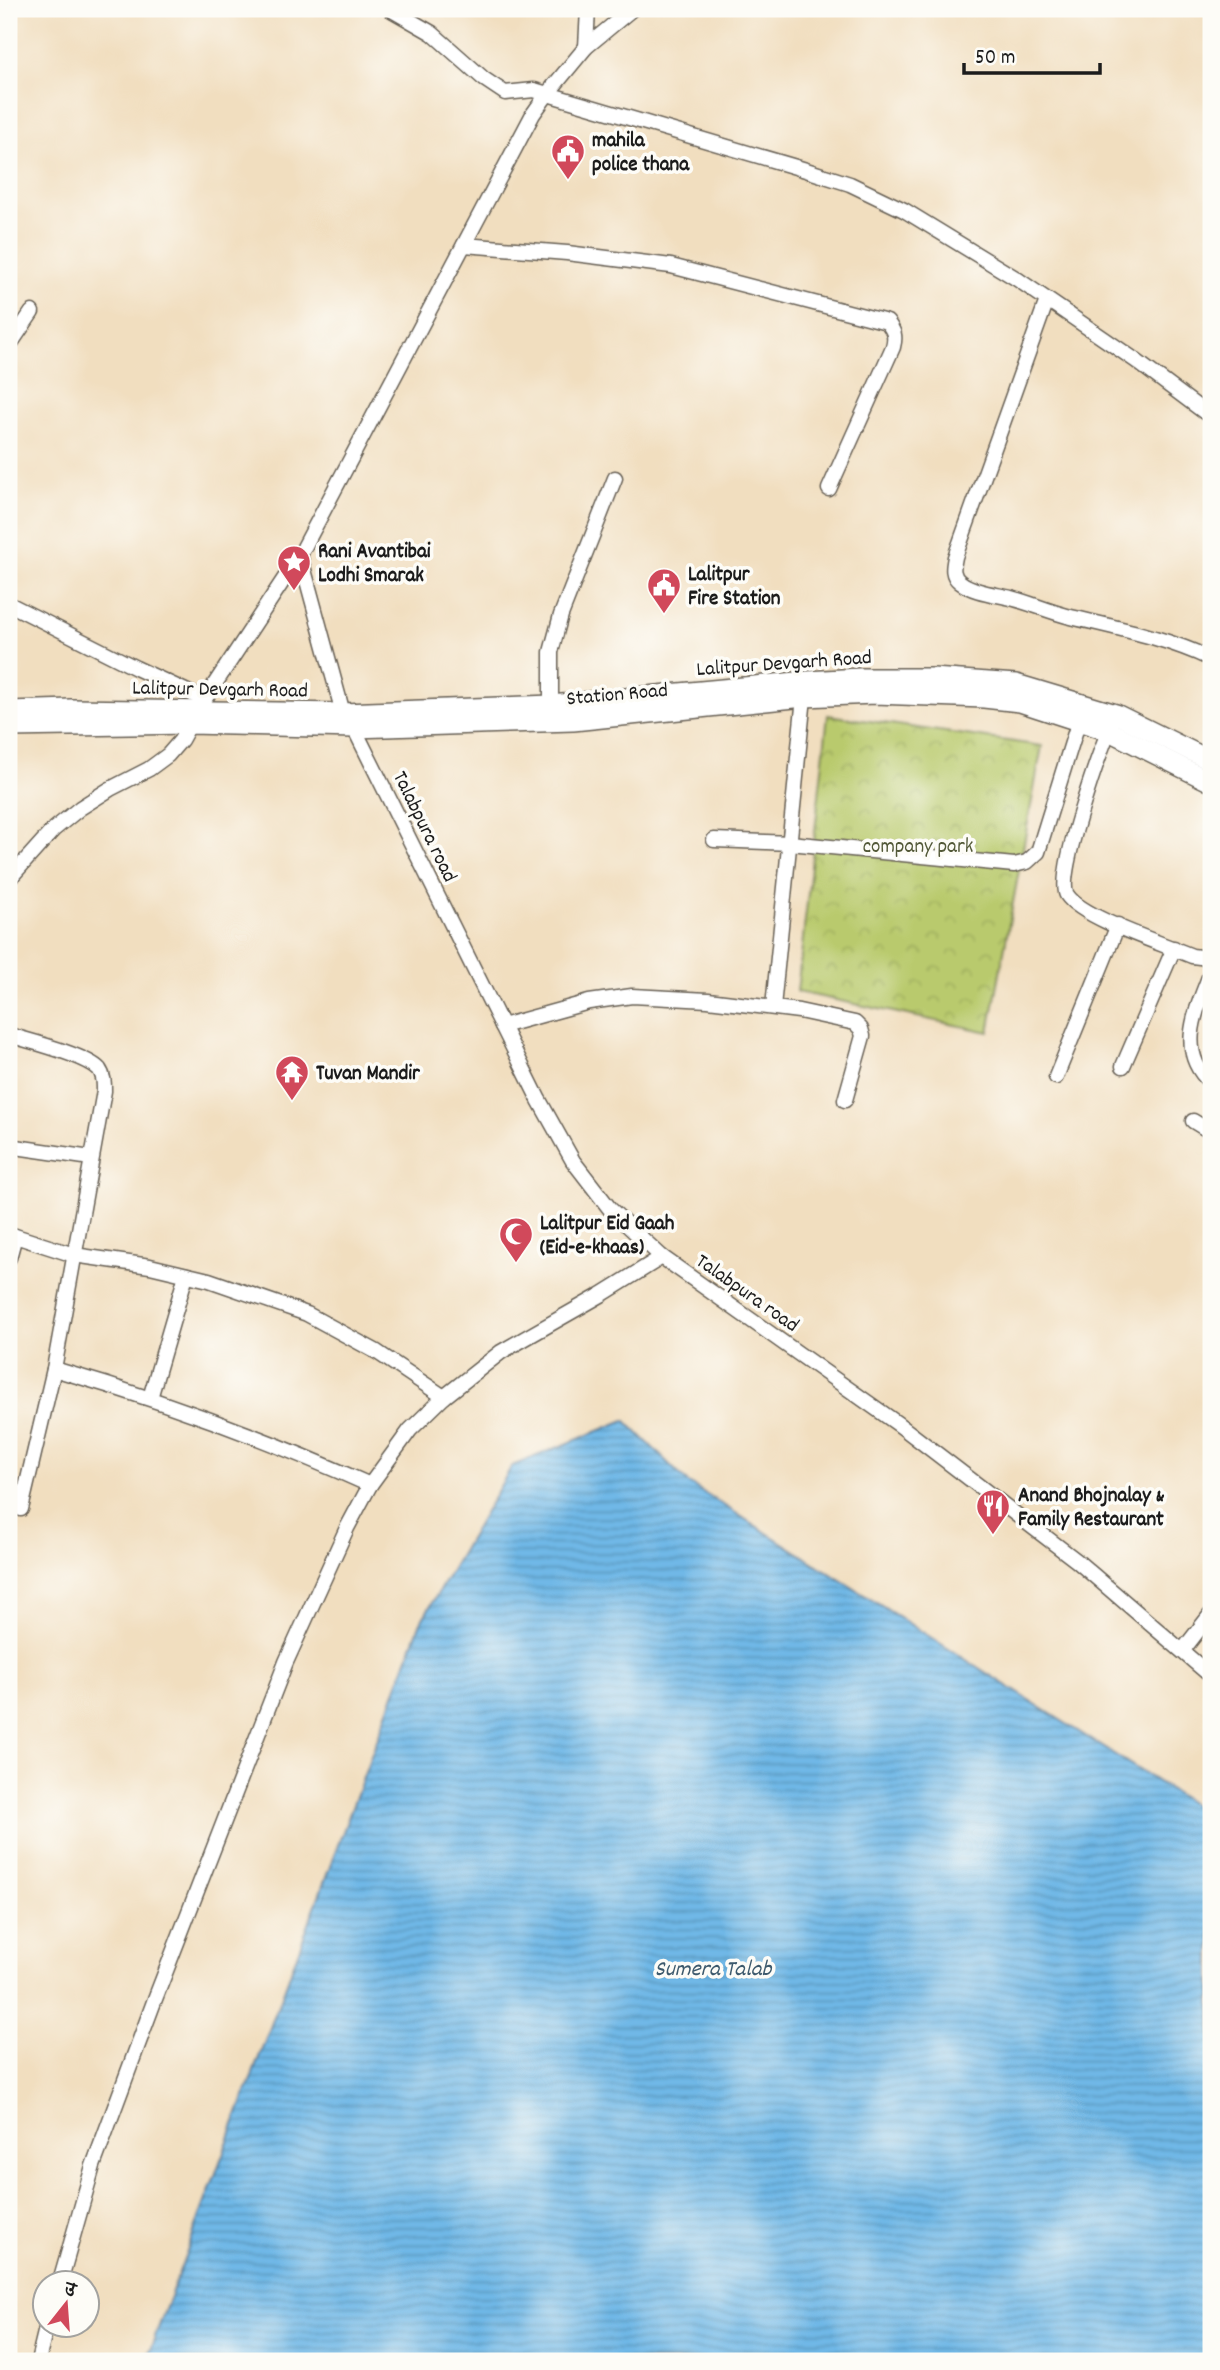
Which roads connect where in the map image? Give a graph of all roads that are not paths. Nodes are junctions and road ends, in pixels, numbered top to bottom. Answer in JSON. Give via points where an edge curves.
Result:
{"nodes":[{"id":1,"x":390,"y":9,"type":"edge"},
{"id":2,"x":588,"y":9,"type":"edge"},
{"id":3,"x":632,"y":9,"type":"edge"},
{"id":4,"x":586,"y":47,"type":"junction"},
{"id":5,"x":548,"y":93,"type":"junction"},
{"id":6,"x":464,"y":246,"type":"junction"},
{"id":7,"x":1048,"y":300,"type":"junction"},
{"id":8,"x":32,"y":312,"type":"dead end"},
{"id":9,"x":9,"y":346,"type":"edge"},
{"id":10,"x":1211,"y":417,"type":"edge"},
{"id":11,"x":615,"y":478,"type":"dead end"},
{"id":12,"x":828,"y":489,"type":"dead end"},
{"id":13,"x":300,"y":555,"type":"junction"},
{"id":14,"x":9,"y":604,"type":"edge"},
{"id":15,"x":1211,"y":659,"type":"edge"},
{"id":16,"x":804,"y":697,"type":"junction"},
{"id":17,"x":551,"y":705,"type":"junction"},
{"id":18,"x":9,"y":711,"type":"edge"},
{"id":19,"x":197,"y":712,"type":"junction"},
{"id":20,"x":1079,"y":720,"type":"junction"},
{"id":21,"x":348,"y":721,"type":"junction"},
{"id":22,"x":1112,"y":722,"type":"junction"},
{"id":23,"x":9,"y":727,"type":"edge"},
{"id":24,"x":1211,"y":761,"type":"edge"},
{"id":25,"x":1211,"y":782,"type":"edge"},
{"id":26,"x":714,"y":840,"type":"dead end"},
{"id":27,"x":790,"y":843,"type":"junction"},
{"id":28,"x":9,"y":879,"type":"edge"},
{"id":29,"x":1118,"y":925,"type":"junction"},
{"id":30,"x":1174,"y":948,"type":"junction"},
{"id":31,"x":1211,"y":955,"type":"edge"},
{"id":32,"x":1211,"y":972,"type":"edge"},
{"id":33,"x":773,"y":1007,"type":"junction"},
{"id":34,"x":502,"y":1026,"type":"junction"},
{"id":35,"x":9,"y":1035,"type":"edge"},
{"id":36,"x":1123,"y":1066,"type":"dead end"},
{"id":37,"x":1056,"y":1077,"type":"dead end"},
{"id":38,"x":1211,"y":1083,"type":"edge"},
{"id":39,"x":845,"y":1100,"type":"dead end"},
{"id":40,"x":1193,"y":1121,"type":"dead end"},
{"id":41,"x":1211,"y":1132,"type":"edge"},
{"id":42,"x":9,"y":1146,"type":"edge"},
{"id":43,"x":92,"y":1158,"type":"junction"},
{"id":44,"x":12,"y":1236,"type":"edge"},
{"id":45,"x":74,"y":1255,"type":"junction"},
{"id":46,"x":662,"y":1257,"type":"junction"},
{"id":47,"x":9,"y":1258,"type":"edge"},
{"id":48,"x":186,"y":1275,"type":"junction"},
{"id":49,"x":54,"y":1369,"type":"junction"},
{"id":50,"x":444,"y":1397,"type":"junction"},
{"id":51,"x":150,"y":1398,"type":"junction"},
{"id":52,"x":370,"y":1485,"type":"junction"},
{"id":53,"x":21,"y":1509,"type":"dead end"},
{"id":54,"x":1211,"y":1614,"type":"edge"},
{"id":55,"x":1183,"y":1650,"type":"junction"},
{"id":56,"x":1211,"y":1676,"type":"edge"},
{"id":57,"x":64,"y":2268,"type":"edge"},
{"id":58,"x":44,"y":2338,"type":"edge"},
{"id":59,"x":38,"y":2361,"type":"edge"}],
"edges":[{"from":1,"to":5,"type":"street","via":[[432,33],[505,93],[524,89]]},
{"from":2,"to":4,"type":"street"},
{"from":3,"to":4,"type":"street"},
{"from":4,"to":5,"type":"street"},
{"from":5,"to":6,"type":"street"},
{"from":5,"to":7,"type":"street","via":[[850,184],[904,210]]},
{"from":6,"to":12,"type":"street","via":[[671,266],[887,322],[893,329],[893,347]]},
{"from":6,"to":13,"type":"street"},
{"from":7,"to":10,"type":"street"},
{"from":7,"to":15,"type":"street","via":[[955,557],[955,577],[976,590],[1139,633]]},
{"from":8,"to":9,"type":"street"},
{"from":11,"to":17,"type":"street","via":[[561,615],[551,652]]},
{"from":13,"to":19,"type":"street"},
{"from":13,"to":21,"type":"street","name":"Talabpura road"},
{"from":14,"to":19,"type":"street","via":[[136,668]]},
{"from":16,"to":20,"type":"main road","name":"Station Road","via":[[984,698],[1020,702]]},
{"from":16,"to":21,"type":"main road","name":"Station Road","via":[[573,720]]},
{"from":16,"to":27,"type":"street"},
{"from":17,"to":21,"type":"main road","name":"Lalitpur Devgarh Road"},
{"from":17,"to":22,"type":"main road","name":"Lalitpur Devgarh Road","via":[[807,681],[933,678],[1016,684]]},
{"from":18,"to":19,"type":"main road","name":"Lalitpur Devgarh Road"},
{"from":19,"to":21,"type":"main road","name":"Lalitpur Devgarh Road"},
{"from":19,"to":23,"type":"main road"},
{"from":19,"to":28,"type":"street","via":[[168,755],[80,808],[53,830]]},
{"from":20,"to":22,"type":"main road","name":"Station Road"},
{"from":20,"to":27,"type":"street","via":[[1038,852],[1027,862]]},
{"from":21,"to":34,"type":"street","name":"Talabpura road"},
{"from":22,"to":24,"type":"main road","name":"Lalitpur Devgarh Road"},
{"from":22,"to":25,"type":"main road","name":"Station Road"},
{"from":22,"to":29,"type":"street","via":[[1063,881],[1066,894],[1084,911]]},
{"from":26,"to":27,"type":"street"},
{"from":27,"to":33,"type":"street"},
{"from":29,"to":30,"type":"street"},
{"from":29,"to":37,"type":"street"},
{"from":30,"to":31,"type":"street","via":[[1192,956]]},
{"from":30,"to":36,"type":"street"},
{"from":32,"to":38,"type":"street","via":[[1190,1038],[1193,1058]]},
{"from":33,"to":34,"type":"street","via":[[632,996],[589,1002]]},
{"from":33,"to":39,"type":"street","via":[[846,1020],[861,1029],[861,1048]]},
{"from":34,"to":46,"type":"street","name":"Talabpura road","via":[[573,1161],[610,1209]]},
{"from":35,"to":43,"type":"street","via":[[74,1055],[98,1068],[104,1091]]},
{"from":40,"to":41,"type":"street"},
{"from":42,"to":43,"type":"street"},
{"from":43,"to":45,"type":"street"},
{"from":44,"to":45,"type":"street"},
{"from":44,"to":47,"type":"street"},
{"from":45,"to":48,"type":"street"},
{"from":45,"to":49,"type":"street"},
{"from":46,"to":50,"type":"street","via":[[501,1352]]},
{"from":46,"to":55,"type":"street","name":"Talabpura road","via":[[898,1424],[1077,1561]]},
{"from":48,"to":50,"type":"street","via":[[307,1314],[377,1352]]},
{"from":48,"to":51,"type":"street"},
{"from":49,"to":51,"type":"street"},
{"from":49,"to":53,"type":"street"},
{"from":50,"to":52,"type":"street","via":[[410,1430]]},
{"from":51,"to":52,"type":"street","via":[[292,1450]]},
{"from":52,"to":57,"type":"street","via":[[286,1662],[93,2166]]},
{"from":54,"to":55,"type":"street"},
{"from":55,"to":56,"type":"street","name":"Talabpura road"},
{"from":58,"to":59,"type":"street"}]}
